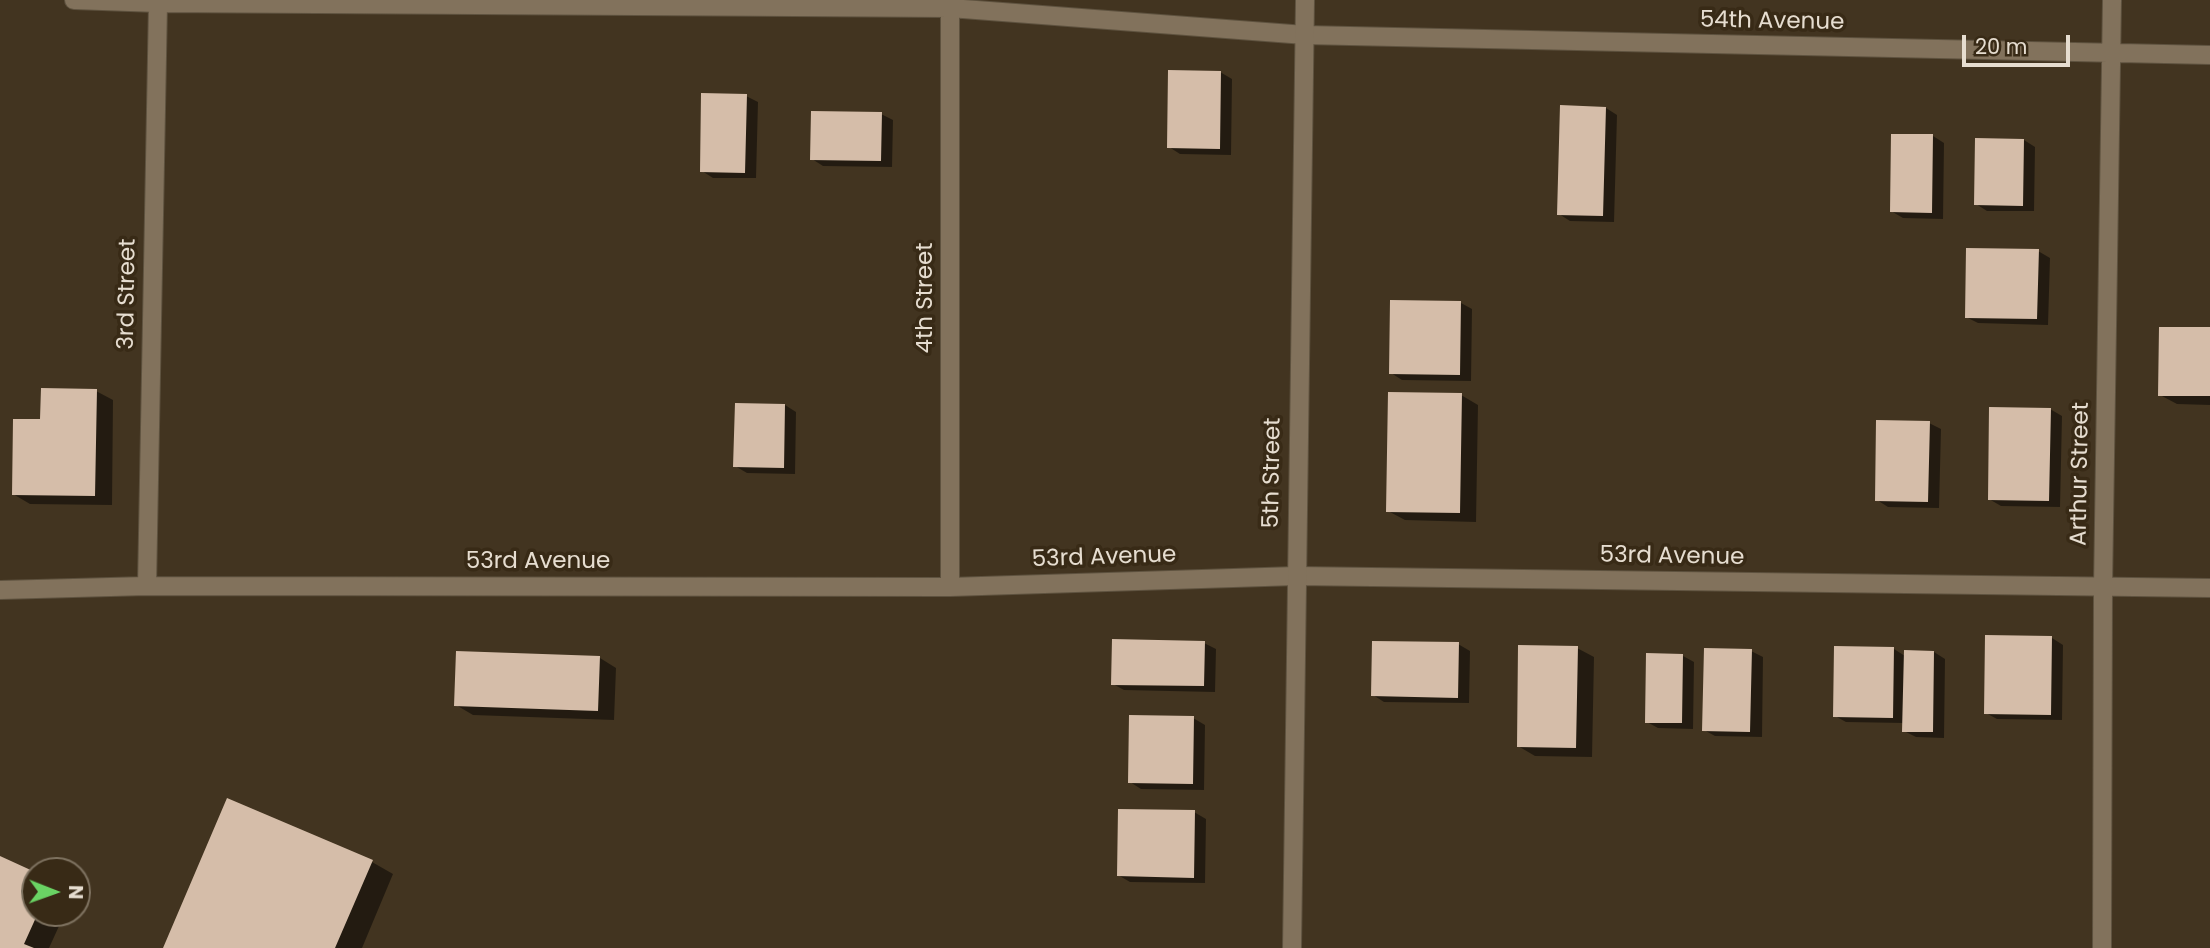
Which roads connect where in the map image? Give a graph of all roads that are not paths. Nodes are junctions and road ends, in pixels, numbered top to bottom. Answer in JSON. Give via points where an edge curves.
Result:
{"nodes":[{"id":1,"x":75,"y":0,"type":"edge"},
{"id":2,"x":1305,"y":0,"type":"edge"},
{"id":3,"x":2112,"y":0,"type":"edge"},
{"id":4,"x":158,"y":3,"type":"junction"},
{"id":5,"x":950,"y":8,"type":"junction"},
{"id":6,"x":1305,"y":35,"type":"junction"},
{"id":7,"x":2112,"y":54,"type":"junction"},
{"id":8,"x":2210,"y":55,"type":"edge"},
{"id":9,"x":1296,"y":576,"type":"junction"},
{"id":10,"x":147,"y":586,"type":"junction"},
{"id":11,"x":950,"y":587,"type":"junction"},
{"id":12,"x":2104,"y":588,"type":"junction"},
{"id":13,"x":2210,"y":588,"type":"edge"},
{"id":14,"x":0,"y":590,"type":"edge"},
{"id":15,"x":1292,"y":948,"type":"edge"},
{"id":16,"x":2102,"y":948,"type":"edge"}],
"edges":[{"from":1,"to":4,"type":"street","name":"54th Avenue"},
{"from":2,"to":6,"type":"street","name":"5th Street"},
{"from":3,"to":7,"type":"street","name":"Arthur Street"},
{"from":4,"to":5,"type":"street","name":"54th Avenue"},
{"from":4,"to":10,"type":"street","name":"3rd Street"},
{"from":5,"to":6,"type":"street","name":"54th Avenue"},
{"from":5,"to":11,"type":"street","name":"4th Street"},
{"from":6,"to":7,"type":"street","name":"54th Avenue"},
{"from":6,"to":9,"type":"street","name":"5th Street"},
{"from":7,"to":8,"type":"street","name":"54th Avenue"},
{"from":7,"to":12,"type":"street","name":"Arthur Street"},
{"from":9,"to":11,"type":"street","name":"53rd Avenue"},
{"from":9,"to":12,"type":"street","name":"53rd Avenue"},
{"from":9,"to":15,"type":"street","name":"5th Street"},
{"from":10,"to":11,"type":"street","name":"53rd Avenue"},
{"from":10,"to":14,"type":"street","name":"53rd Avenue"},
{"from":12,"to":13,"type":"street","name":"53rd Avenue"},
{"from":12,"to":16,"type":"street","name":"Arthur Street"}]}
